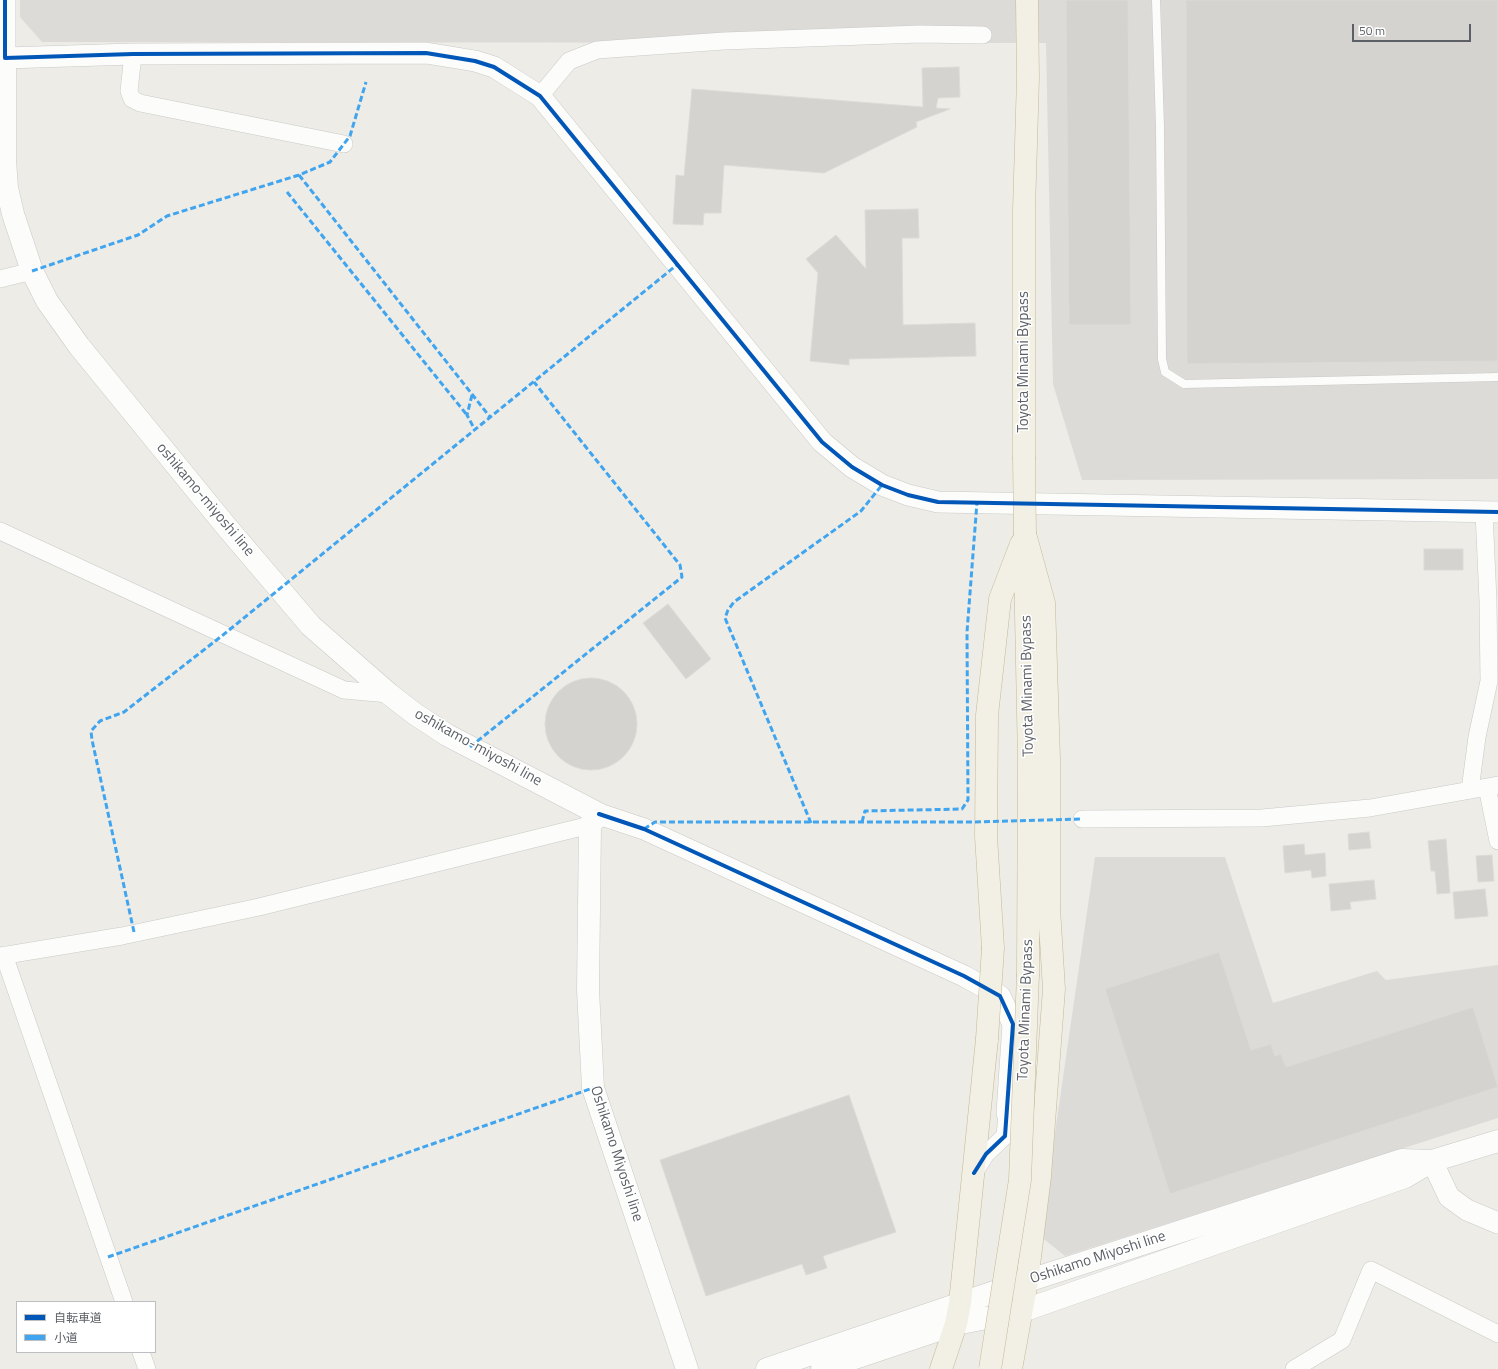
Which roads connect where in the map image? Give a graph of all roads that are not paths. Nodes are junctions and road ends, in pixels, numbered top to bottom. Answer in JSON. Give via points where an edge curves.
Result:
{"nodes":[{"id":1,"x":5,"y":0,"type":"edge"},
{"id":2,"x":1027,"y":0,"type":"edge"},
{"id":3,"x":1156,"y":0,"type":"edge"},
{"id":4,"x":983,"y":35,"type":"dead end"},
{"id":5,"x":133,"y":54,"type":"junction"},
{"id":6,"x":2,"y":58,"type":"edge"},
{"id":7,"x":540,"y":96,"type":"junction"},
{"id":8,"x":344,"y":144,"type":"dead end"},
{"id":9,"x":32,"y":271,"type":"junction"},
{"id":10,"x":0,"y":279,"type":"edge"},
{"id":11,"x":1498,"y":377,"type":"edge"},
{"id":12,"x":1491,"y":512,"type":"edge"},
{"id":13,"x":0,"y":531,"type":"edge"},
{"id":14,"x":1025,"y":534,"type":"junction"},
{"id":15,"x":389,"y":694,"type":"junction"},
{"id":16,"x":1493,"y":786,"type":"edge"},
{"id":17,"x":1470,"y":790,"type":"junction"},
{"id":18,"x":1082,"y":819,"type":"dead end"},
{"id":19,"x":595,"y":820,"type":"junction"},
{"id":20,"x":1498,"y":841,"type":"edge"},
{"id":21,"x":2,"y":955,"type":"edge"},
{"id":22,"x":1007,"y":1113,"type":"junction"},
{"id":23,"x":1498,"y":1141,"type":"edge"},
{"id":24,"x":1432,"y":1161,"type":"junction"},
{"id":25,"x":974,"y":1173,"type":"junction"},
{"id":26,"x":1040,"y":1176,"type":"junction"},
{"id":27,"x":1498,"y":1223,"type":"edge"},
{"id":28,"x":1027,"y":1281,"type":"junction"},
{"id":29,"x":124,"y":1301,"type":"edge"},
{"id":30,"x":1022,"y":1311,"type":"junction"},
{"id":31,"x":958,"y":1314,"type":"junction"},
{"id":32,"x":1498,"y":1334,"type":"edge"},
{"id":33,"x":141,"y":1353,"type":"edge"},
{"id":34,"x":147,"y":1369,"type":"edge"},
{"id":35,"x":687,"y":1369,"type":"edge"},
{"id":36,"x":767,"y":1369,"type":"edge"},
{"id":37,"x":822,"y":1369,"type":"edge"},
{"id":38,"x":941,"y":1369,"type":"edge"},
{"id":39,"x":990,"y":1369,"type":"edge"},
{"id":40,"x":1011,"y":1369,"type":"edge"},
{"id":41,"x":1294,"y":1369,"type":"edge"}],
"edges":[{"from":1,"to":6,"type":"street"},
{"from":2,"to":14,"type":"highway","name":"Toyota Minami Bypass","bridge":true,"via":[[1028,78],[1024,210]]},
{"from":3,"to":11,"type":"lane","via":[[1162,359],[1165,372],[1184,384]]},
{"from":4,"to":7,"type":"street","via":[[920,34],[724,41],[597,50],[569,62]]},
{"from":5,"to":6,"type":"street"},
{"from":5,"to":7,"type":"street","via":[[426,53],[476,61],[494,67]]},
{"from":5,"to":8,"type":"street","via":[[129,91],[132,99],[140,103]]},
{"from":6,"to":9,"type":"main road","name":"oshikamo-miyoshi line","via":[[8,188],[13,214]]},
{"from":7,"to":12,"type":"street","via":[[822,442],[852,467],[882,485],[908,495],[938,502]]},
{"from":9,"to":10,"type":"street"},
{"from":9,"to":15,"type":"main road","name":"oshikamo-miyoshi line","via":[[47,302],[79,346],[225,525],[311,626]]},
{"from":12,"to":17,"type":"street","via":[[1489,681],[1477,737]]},
{"from":13,"to":15,"type":"street","via":[[344,690]]},
{"from":14,"to":25,"type":"highway","bridge":true,"via":[[1000,599],[987,715],[986,836],[993,948]]},
{"from":14,"to":26,"type":"highway","via":[[1044,603],[1049,759],[1049,908],[1054,989]]},
{"from":14,"to":39,"type":"highway","name":"Toyota Minami Bypass","bridge":true,"via":[[1029,761],[1028,974],[1020,1180]]},
{"from":15,"to":19,"type":"main road","name":"oshikamo-miyoshi line","via":[[448,735]]},
{"from":16,"to":17,"type":"street"},
{"from":16,"to":20,"type":"street"},
{"from":17,"to":18,"type":"street","via":[[1370,808],[1262,818]]},
{"from":19,"to":21,"type":"street","via":[[259,908],[122,936]]},
{"from":19,"to":22,"type":"street","via":[[651,832],[964,976],[1000,996],[1013,1024]]},
{"from":19,"to":35,"type":"main road","name":"Oshikamo Miyoshi line","via":[[588,990],[593,1088]]},
{"from":21,"to":29,"type":"street"},
{"from":22,"to":25,"type":"street","via":[[1004,1136],[986,1154]]},
{"from":22,"to":26,"type":"street","via":[[1025,1153]]},
{"from":23,"to":24,"type":"main road","name":"Oshikamo Miyoshi line"},
{"from":24,"to":27,"type":"street","via":[[1448,1197],[1467,1210]]},
{"from":24,"to":28,"type":"main road","name":"Oshikamo Miyoshi line","via":[[1402,1160]]},
{"from":24,"to":30,"type":"main road","name":"Oshikamo Miyoshi line","via":[[1406,1177]]},
{"from":25,"to":31,"type":"highway"},
{"from":26,"to":28,"type":"highway"},
{"from":28,"to":30,"type":"highway"},
{"from":28,"to":31,"type":"main road","name":"Oshikamo Miyoshi line"},
{"from":30,"to":31,"type":"main road","name":"Oshikamo Miyoshi line"},
{"from":30,"to":40,"type":"highway"},
{"from":31,"to":36,"type":"main road","name":"Oshikamo Miyoshi line"},
{"from":31,"to":37,"type":"main road","name":"Oshikamo Miyoshi line"},
{"from":31,"to":38,"type":"highway"},
{"from":32,"to":41,"type":"street","via":[[1371,1270],[1342,1340]]},
{"from":33,"to":34,"type":"street"}]}
